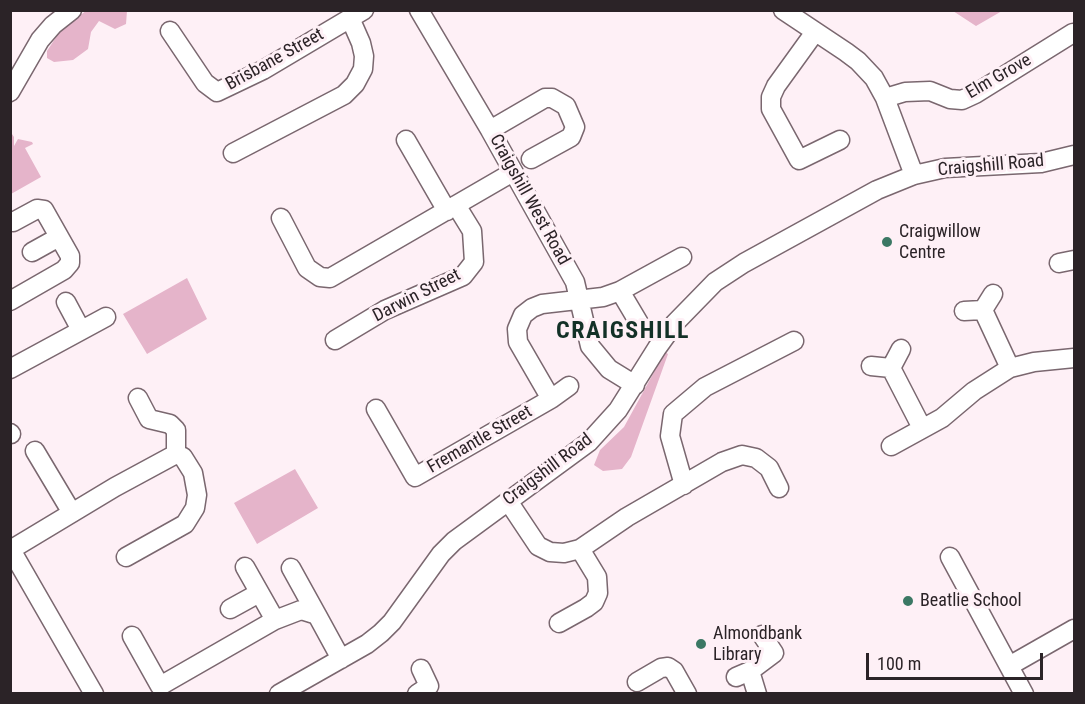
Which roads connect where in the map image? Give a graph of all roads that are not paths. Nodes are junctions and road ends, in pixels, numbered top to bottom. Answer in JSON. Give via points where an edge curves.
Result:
{"nodes":[{"id":1,"x":72,"y":10,"type":"edge"},
{"id":2,"x":419,"y":10,"type":"edge"},
{"id":3,"x":790,"y":12,"type":"edge"},
{"id":4,"x":346,"y":16,"type":"edge"},
{"id":5,"x":170,"y":31,"type":"dead end"},
{"id":6,"x":815,"y":32,"type":"junction"},
{"id":7,"x":1073,"y":33,"type":"dead end"},
{"id":8,"x":10,"y":92,"type":"edge"},
{"id":9,"x":885,"y":98,"type":"junction"},
{"id":10,"x":490,"y":130,"type":"junction"},
{"id":11,"x":406,"y":140,"type":"dead end"},
{"id":12,"x":840,"y":140,"type":"dead end"},
{"id":13,"x":233,"y":153,"type":"dead end"},
{"id":14,"x":1074,"y":154,"type":"edge"},
{"id":15,"x":531,"y":159,"type":"dead end"},
{"id":16,"x":513,"y":172,"type":"junction"},
{"id":17,"x":914,"y":175,"type":"junction"},
{"id":18,"x":452,"y":208,"type":"junction"},
{"id":19,"x":281,"y":218,"type":"dead end"},
{"id":20,"x":13,"y":222,"type":"dead end"},
{"id":21,"x":59,"y":237,"type":"junction"},
{"id":22,"x":32,"y":252,"type":"dead end"},
{"id":23,"x":682,"y":257,"type":"dead end"},
{"id":24,"x":620,"y":291,"type":"junction"},
{"id":25,"x":993,"y":294,"type":"dead end"},
{"id":26,"x":10,"y":301,"type":"edge"},
{"id":27,"x":580,"y":301,"type":"junction"},
{"id":28,"x":66,"y":302,"type":"dead end"},
{"id":29,"x":983,"y":310,"type":"junction"},
{"id":30,"x":964,"y":311,"type":"dead end"},
{"id":31,"x":106,"y":317,"type":"dead end"},
{"id":32,"x":639,"y":323,"type":"dead end"},
{"id":33,"x":81,"y":330,"type":"junction"},
{"id":34,"x":335,"y":340,"type":"dead end"},
{"id":35,"x":794,"y":340,"type":"dead end"},
{"id":36,"x":901,"y":349,"type":"dead end"},
{"id":37,"x":1074,"y":358,"type":"edge"},
{"id":38,"x":871,"y":366,"type":"dead end"},
{"id":39,"x":891,"y":368,"type":"junction"},
{"id":40,"x":1010,"y":368,"type":"junction"},
{"id":41,"x":10,"y":369,"type":"edge"},
{"id":42,"x":634,"y":385,"type":"junction"},
{"id":43,"x":569,"y":386,"type":"dead end"},
{"id":44,"x":138,"y":398,"type":"dead end"},
{"id":45,"x":551,"y":399,"type":"junction"},
{"id":46,"x":376,"y":409,"type":"dead end"},
{"id":47,"x":922,"y":428,"type":"junction"},
{"id":48,"x":891,"y":446,"type":"dead end"},
{"id":49,"x":35,"y":451,"type":"dead end"},
{"id":50,"x":176,"y":454,"type":"junction"},
{"id":51,"x":684,"y":485,"type":"junction"},
{"id":52,"x":779,"y":488,"type":"dead end"},
{"id":53,"x":508,"y":501,"type":"junction"},
{"id":54,"x":72,"y":513,"type":"junction"},
{"id":55,"x":11,"y":548,"type":"edge"},
{"id":56,"x":580,"y":549,"type":"junction"},
{"id":57,"x":126,"y":557,"type":"dead end"},
{"id":58,"x":950,"y":557,"type":"dead end"},
{"id":59,"x":245,"y":567,"type":"dead end"},
{"id":60,"x":291,"y":568,"type":"dead end"},
{"id":61,"x":259,"y":593,"type":"junction"},
{"id":62,"x":230,"y":609,"type":"dead end"},
{"id":63,"x":317,"y":615,"type":"junction"},
{"id":64,"x":275,"y":620,"type":"junction"},
{"id":65,"x":559,"y":623,"type":"dead end"},
{"id":66,"x":1074,"y":629,"type":"edge"},
{"id":67,"x":762,"y":635,"type":"dead end"},
{"id":68,"x":132,"y":636,"type":"dead end"},
{"id":69,"x":340,"y":659,"type":"junction"},
{"id":70,"x":1009,"y":666,"type":"junction"},
{"id":71,"x":421,"y":669,"type":"dead end"},
{"id":72,"x":637,"y":682,"type":"dead end"},
{"id":73,"x":89,"y":692,"type":"edge"},
{"id":74,"x":279,"y":693,"type":"edge"},
{"id":75,"x":417,"y":693,"type":"edge"},
{"id":76,"x":687,"y":693,"type":"edge"},
{"id":77,"x":757,"y":693,"type":"edge"},
{"id":78,"x":1024,"y":693,"type":"edge"}],
"edges":[{"from":1,"to":8,"type":"street","via":[[40,40]]},
{"from":2,"to":10,"type":"street","name":"Craigshill West Road"},
{"from":3,"to":6,"type":"street"},
{"from":4,"to":5,"type":"street","name":"Brisbane Street","via":[[263,70],[217,92],[205,83]]},
{"from":4,"to":13,"type":"street","name":"Brisbane Street","via":[[364,56],[363,69],[355,84],[344,95]]},
{"from":6,"to":9,"type":"street","via":[[858,61]]},
{"from":6,"to":12,"type":"street","via":[[776,86],[771,109],[799,160]]},
{"from":7,"to":9,"type":"street","name":"Elm Grove","via":[[962,100],[930,91]]},
{"from":9,"to":17,"type":"street"},
{"from":10,"to":15,"type":"street","via":[[545,98],[566,106],[575,127],[571,137]]},
{"from":10,"to":16,"type":"street","name":"Craigshill West Road"},
{"from":11,"to":18,"type":"street","name":"Darwin Street"},
{"from":14,"to":17,"type":"street","name":"Craigshill Road","via":[[1041,163],[945,168]]},
{"from":16,"to":18,"type":"street"},
{"from":16,"to":27,"type":"street","name":"Craigshill West Road","via":[[575,282]]},
{"from":17,"to":42,"type":"street","name":"Craigshill Road","via":[[786,238],[715,282],[675,323]]},
{"from":18,"to":19,"type":"street","via":[[330,278],[320,277],[307,268]]},
{"from":18,"to":34,"type":"street","name":"Darwin Street","via":[[472,231],[474,262],[463,276],[385,310]]},
{"from":20,"to":21,"type":"street","via":[[37,209],[44,210]]},
{"from":21,"to":22,"type":"street"},
{"from":21,"to":26,"type":"street","via":[[70,263]]},
{"from":23,"to":24,"type":"street","name":"Fremantle Street"},
{"from":24,"to":27,"type":"street","name":"Fremantle Street"},
{"from":24,"to":32,"type":"street"},
{"from":25,"to":29,"type":"street"},
{"from":27,"to":42,"type":"street","name":"Craigshill West Road","via":[[590,346],[609,369]]},
{"from":27,"to":45,"type":"street","name":"Fremantle Street","via":[[532,308],[517,328],[518,342]]},
{"from":28,"to":33,"type":"street"},
{"from":29,"to":30,"type":"street"},
{"from":29,"to":40,"type":"street"},
{"from":31,"to":33,"type":"street"},
{"from":33,"to":41,"type":"street"},
{"from":35,"to":51,"type":"street","via":[[705,387],[673,414],[670,436]]},
{"from":36,"to":39,"type":"street"},
{"from":37,"to":40,"type":"street"},
{"from":38,"to":39,"type":"street"},
{"from":39,"to":47,"type":"street"},
{"from":40,"to":47,"type":"street","via":[[942,418]]},
{"from":42,"to":53,"type":"street","name":"Craigshill Road","via":[[589,442]]},
{"from":43,"to":45,"type":"street","name":"Fremantle Street"},
{"from":44,"to":50,"type":"street","via":[[149,419],[170,424],[176,430]]},
{"from":45,"to":46,"type":"street","name":"Fremantle Street","via":[[415,477]]},
{"from":47,"to":48,"type":"street"},
{"from":49,"to":54,"type":"street"},
{"from":50,"to":54,"type":"street"},
{"from":50,"to":57,"type":"street","via":[[183,457],[193,473],[195,508],[185,524]]},
{"from":51,"to":52,"type":"street","via":[[742,455],[769,468]]},
{"from":51,"to":56,"type":"street"},
{"from":53,"to":56,"type":"street","via":[[538,546],[564,553]]},
{"from":53,"to":69,"type":"street","name":"Craigshill Road","via":[[441,554],[381,633]]},
{"from":54,"to":55,"type":"street"},
{"from":55,"to":73,"type":"street"},
{"from":56,"to":65,"type":"street","via":[[597,577],[598,593],[594,602]]},
{"from":58,"to":70,"type":"street"},
{"from":59,"to":61,"type":"street"},
{"from":60,"to":63,"type":"street"},
{"from":61,"to":62,"type":"street"},
{"from":61,"to":64,"type":"street"},
{"from":63,"to":64,"type":"street","via":[[301,610]]},
{"from":63,"to":69,"type":"street"},
{"from":64,"to":68,"type":"street","via":[[160,686]]},
{"from":66,"to":70,"type":"street"},
{"from":67,"to":77,"type":"street","via":[[774,653],[743,674]]},
{"from":69,"to":74,"type":"street","name":"Craigshill Road"},
{"from":70,"to":78,"type":"street"},
{"from":71,"to":75,"type":"street","via":[[429,686]]},
{"from":72,"to":76,"type":"street","via":[[668,667],[674,670]]}]}
